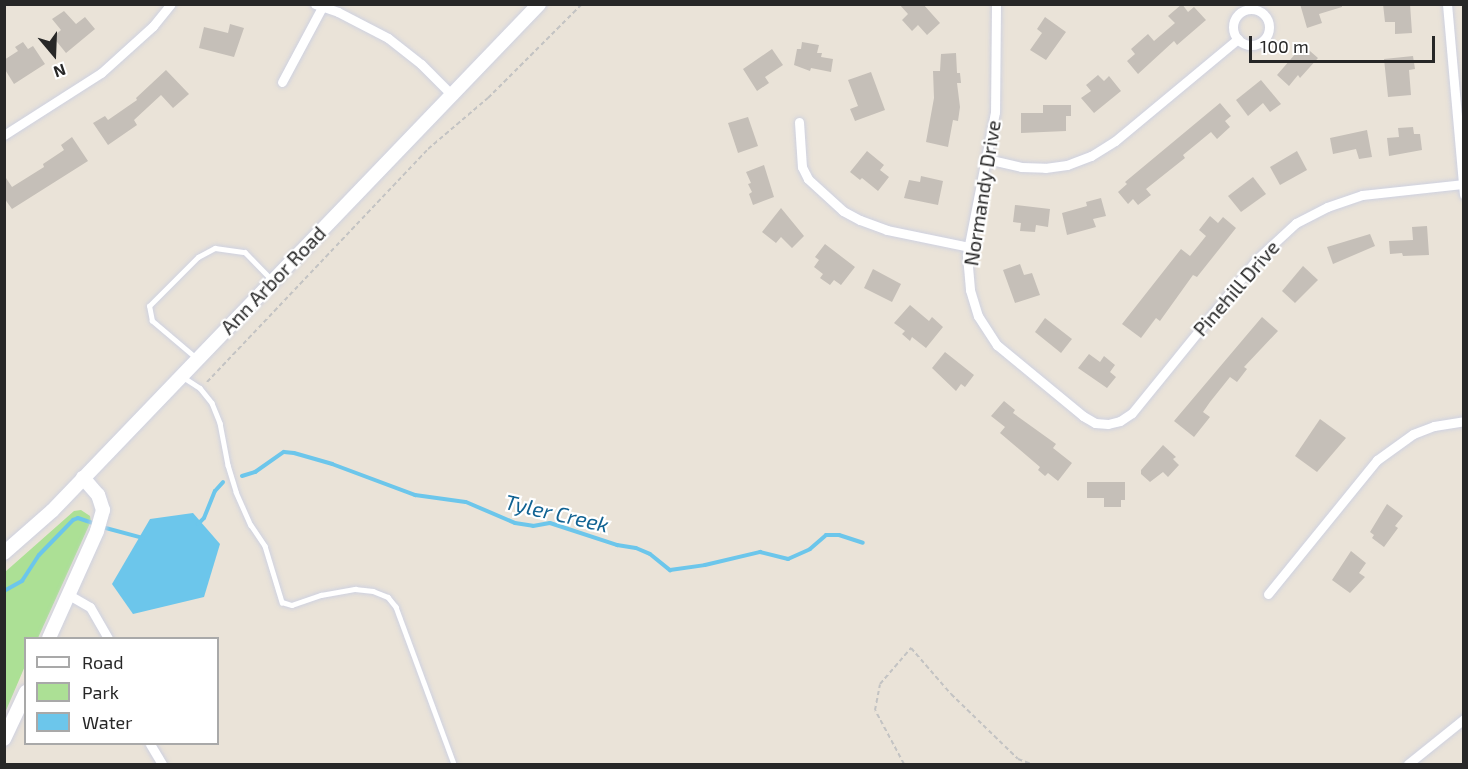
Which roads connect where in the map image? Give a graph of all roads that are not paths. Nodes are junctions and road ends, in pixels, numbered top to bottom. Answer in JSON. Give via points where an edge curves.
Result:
{"nodes":[{"id":1,"x":171,"y":4,"type":"edge"},
{"id":2,"x":539,"y":4,"type":"edge"},
{"id":3,"x":992,"y":4,"type":"edge"},
{"id":4,"x":318,"y":5,"type":"edge"},
{"id":5,"x":1447,"y":5,"type":"edge"},
{"id":6,"x":1238,"y":39,"type":"dead end"},
{"id":7,"x":282,"y":82,"type":"dead end"},
{"id":8,"x":451,"y":94,"type":"junction"},
{"id":9,"x":799,"y":122,"type":"dead end"},
{"id":10,"x":4,"y":135,"type":"edge"},
{"id":11,"x":987,"y":159,"type":"junction"},
{"id":12,"x":1463,"y":187,"type":"edge"},
{"id":13,"x":969,"y":247,"type":"junction"},
{"id":14,"x":272,"y":280,"type":"junction"},
{"id":15,"x":197,"y":359,"type":"junction"},
{"id":16,"x":181,"y":376,"type":"junction"},
{"id":17,"x":1464,"y":421,"type":"edge"},
{"id":18,"x":1108,"y":424,"type":"joint"},
{"id":19,"x":83,"y":478,"type":"junction"},
{"id":20,"x":4,"y":553,"type":"edge"},
{"id":21,"x":1268,"y":594,"type":"dead end"},
{"id":22,"x":69,"y":595,"type":"junction"},
{"id":23,"x":51,"y":637,"type":"edge"},
{"id":24,"x":107,"y":637,"type":"edge"},
{"id":25,"x":24,"y":696,"type":"edge"},
{"id":26,"x":1464,"y":719,"type":"edge"},
{"id":27,"x":4,"y":739,"type":"edge"},
{"id":28,"x":151,"y":745,"type":"edge"},
{"id":29,"x":162,"y":765,"type":"edge"},
{"id":30,"x":454,"y":765,"type":"edge"},
{"id":31,"x":1408,"y":765,"type":"edge"}],
"edges":[{"from":1,"to":10,"type":"street","via":[[153,26],[101,73]]},
{"from":2,"to":8,"type":"main road","name":"Ann Arbor Road"},
{"from":3,"to":11,"type":"street","name":"Normandy Drive","via":[[995,112]]},
{"from":4,"to":7,"type":"street"},
{"from":4,"to":8,"type":"street","via":[[388,38]]},
{"from":5,"to":12,"type":"street"},
{"from":6,"to":11,"type":"street","via":[[1115,141],[1091,156],[1045,168]]},
{"from":8,"to":14,"type":"main road","name":"Ann Arbor Road"},
{"from":9,"to":13,"type":"street","via":[[802,167],[808,179],[843,211],[887,230]]},
{"from":11,"to":13,"type":"street","name":"Normandy Drive"},
{"from":12,"to":18,"type":"street","name":"Pinehill Drive","via":[[1362,195],[1296,223],[1257,259],[1132,413]]},
{"from":13,"to":18,"type":"street","name":"Normandy Drive","via":[[967,269],[974,303],[997,345],[1083,416],[1095,423]]},
{"from":14,"to":15,"type":"main road","name":"Ann Arbor Road"},
{"from":14,"to":15,"type":"lane","via":[[245,252],[215,248],[198,257],[149,306],[152,321]]},
{"from":15,"to":16,"type":"main road","name":"Ann Arbor Road"},
{"from":16,"to":19,"type":"main road","name":"Ann Arbor Road"},
{"from":16,"to":30,"type":"lane","via":[[201,388],[212,404],[236,492],[250,525],[265,546],[282,602],[292,605],[355,589],[388,597],[396,607]]},
{"from":17,"to":21,"type":"street","via":[[1413,434],[1377,460]]},
{"from":19,"to":20,"type":"main road","name":"Ann Arbor Road"},
{"from":19,"to":22,"type":"main road","via":[[102,503],[99,525]]},
{"from":22,"to":23,"type":"main road"},
{"from":22,"to":24,"type":"street","via":[[90,607]]},
{"from":25,"to":27,"type":"main road"},
{"from":26,"to":31,"type":"street"},
{"from":28,"to":29,"type":"street"}]}
